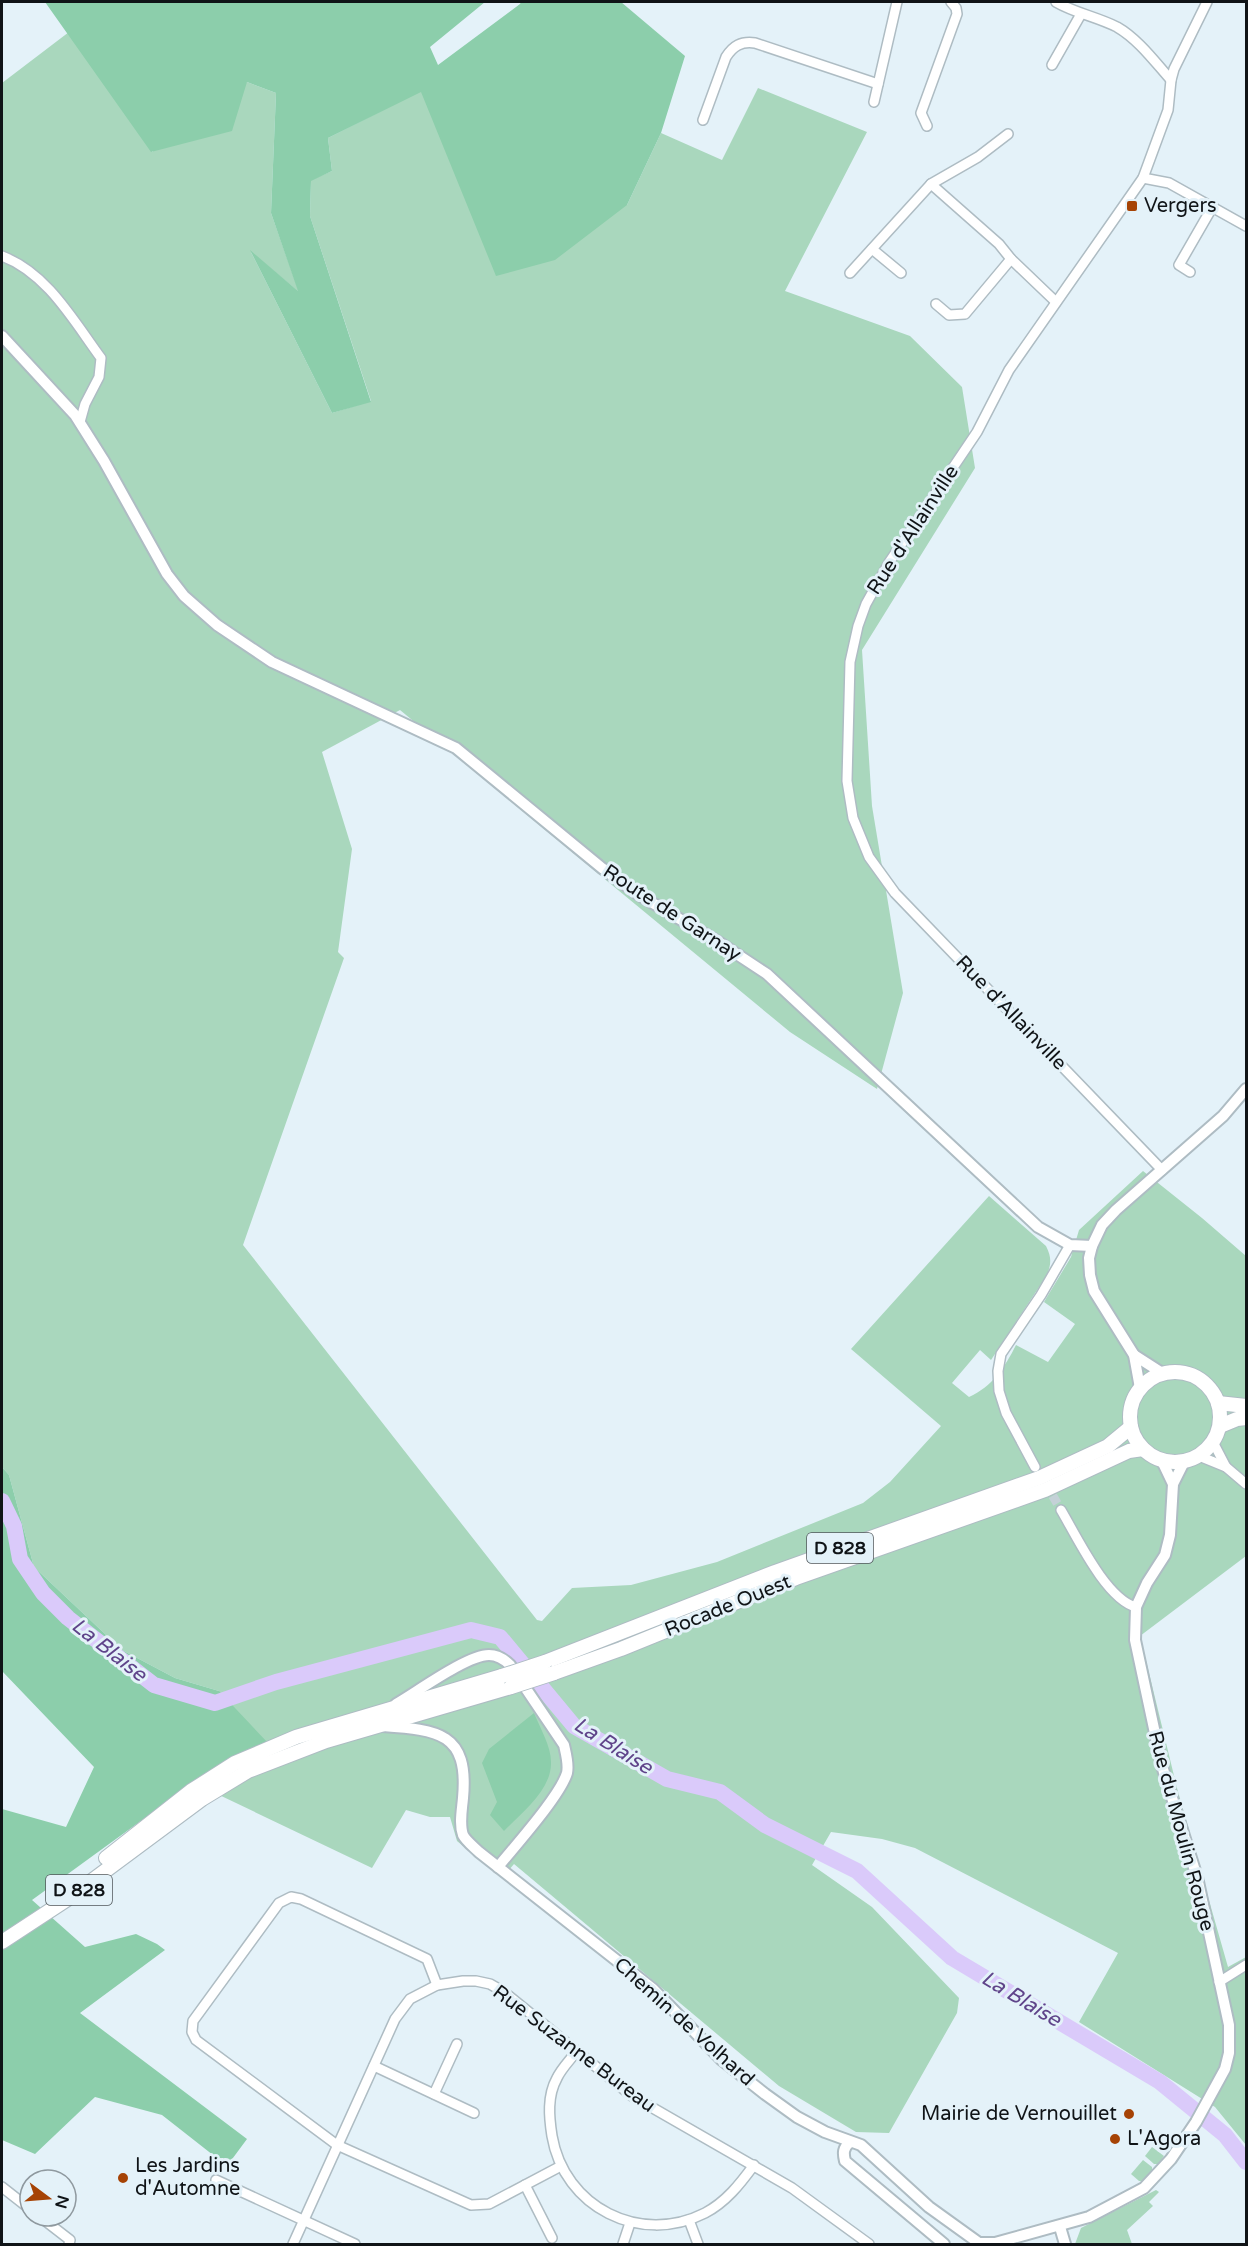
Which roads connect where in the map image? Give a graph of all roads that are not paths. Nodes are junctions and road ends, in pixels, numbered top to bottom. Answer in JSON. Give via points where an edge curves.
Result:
{"nodes":[{"id":1,"x":897,"y":2,"type":"edge"},
{"id":2,"x":951,"y":2,"type":"edge"},
{"id":3,"x":1056,"y":2,"type":"edge"},
{"id":4,"x":1206,"y":2,"type":"edge"},
{"id":5,"x":1081,"y":14,"type":"junction"},
{"id":6,"x":1052,"y":65,"type":"dead end"},
{"id":7,"x":1171,"y":80,"type":"junction"},
{"id":8,"x":878,"y":84,"type":"junction"},
{"id":9,"x":874,"y":102,"type":"dead end"},
{"id":10,"x":703,"y":120,"type":"dead end"},
{"id":11,"x":927,"y":126,"type":"dead end"},
{"id":12,"x":1008,"y":134,"type":"dead end"},
{"id":13,"x":1143,"y":178,"type":"junction"},
{"id":14,"x":931,"y":184,"type":"junction"},
{"id":15,"x":1214,"y":206,"type":"junction"},
{"id":16,"x":1246,"y":226,"type":"edge"},
{"id":17,"x":872,"y":249,"type":"junction"},
{"id":18,"x":2,"y":256,"type":"edge"},
{"id":19,"x":1011,"y":259,"type":"junction"},
{"id":20,"x":1190,"y":272,"type":"dead end"},
{"id":21,"x":850,"y":273,"type":"dead end"},
{"id":22,"x":901,"y":273,"type":"dead end"},
{"id":23,"x":1056,"y":302,"type":"junction"},
{"id":24,"x":936,"y":304,"type":"dead end"},
{"id":25,"x":2,"y":336,"type":"edge"},
{"id":26,"x":80,"y":422,"type":"junction"},
{"id":27,"x":1246,"y":1089,"type":"edge"},
{"id":28,"x":1162,"y":1170,"type":"junction"},
{"id":29,"x":1070,"y":1245,"type":"junction"},
{"id":30,"x":1092,"y":1246,"type":"junction"},
{"id":31,"x":1134,"y":1355,"type":"junction"},
{"id":32,"x":1162,"y":1373,"type":"junction"},
{"id":33,"x":1140,"y":1388,"type":"junction"},
{"id":34,"x":1218,"y":1403,"type":"junction"},
{"id":35,"x":1246,"y":1406,"type":"edge"},
{"id":36,"x":1246,"y":1418,"type":"edge"},
{"id":37,"x":1220,"y":1426,"type":"junction"},
{"id":38,"x":1131,"y":1427,"type":"junction"},
{"id":39,"x":1213,"y":1442,"type":"junction"},
{"id":40,"x":1143,"y":1449,"type":"junction"},
{"id":41,"x":1198,"y":1456,"type":"junction"},
{"id":42,"x":1162,"y":1461,"type":"junction"},
{"id":43,"x":1184,"y":1462,"type":"junction"},
{"id":44,"x":1035,"y":1467,"type":"dead end"},
{"id":45,"x":1226,"y":1467,"type":"junction"},
{"id":46,"x":1173,"y":1484,"type":"junction"},
{"id":47,"x":1246,"y":1484,"type":"edge"},
{"id":48,"x":1061,"y":1510,"type":"tunnel mouth"},
{"id":49,"x":1136,"y":1607,"type":"junction"},
{"id":50,"x":550,"y":1668,"type":"junction"},
{"id":51,"x":507,"y":1681,"type":"junction"},
{"id":52,"x":390,"y":1708,"type":"junction"},
{"id":53,"x":376,"y":1726,"type":"junction"},
{"id":54,"x":498,"y":1867,"type":"junction"},
{"id":55,"x":2,"y":1932,"type":"edge"},
{"id":56,"x":2,"y":1942,"type":"edge"},
{"id":57,"x":1246,"y":1965,"type":"edge"},
{"id":58,"x":1219,"y":1982,"type":"junction"},
{"id":59,"x":437,"y":1985,"type":"junction"},
{"id":60,"x":457,"y":2044,"type":"dead end"},
{"id":61,"x":576,"y":2052,"type":"junction"},
{"id":62,"x":374,"y":2066,"type":"junction"},
{"id":63,"x":434,"y":2094,"type":"junction"},
{"id":64,"x":474,"y":2113,"type":"dead end"},
{"id":65,"x":850,"y":2142,"type":"junction"},
{"id":66,"x":338,"y":2145,"type":"junction"},
{"id":67,"x":754,"y":2165,"type":"junction"},
{"id":68,"x":561,"y":2166,"type":"junction"},
{"id":69,"x":216,"y":2180,"type":"dead end"},
{"id":70,"x":525,"y":2185,"type":"junction"},
{"id":71,"x":2,"y":2187,"type":"edge"},
{"id":72,"x":18,"y":2200,"type":"edge"},
{"id":73,"x":689,"y":2220,"type":"junction"},
{"id":74,"x":303,"y":2221,"type":"junction"},
{"id":75,"x":630,"y":2223,"type":"junction"},
{"id":76,"x":1060,"y":2227,"type":"junction"},
{"id":77,"x":54,"y":2228,"type":"edge"},
{"id":78,"x":552,"y":2238,"type":"dead end"},
{"id":79,"x":69,"y":2244,"type":"edge"},
{"id":80,"x":293,"y":2244,"type":"edge"},
{"id":81,"x":355,"y":2244,"type":"edge"},
{"id":82,"x":623,"y":2244,"type":"edge"},
{"id":83,"x":698,"y":2244,"type":"edge"},
{"id":84,"x":869,"y":2244,"type":"edge"},
{"id":85,"x":944,"y":2244,"type":"edge"},
{"id":86,"x":1065,"y":2244,"type":"edge"}],
"edges":[{"from":1,"to":8,"type":"street"},
{"from":2,"to":11,"type":"street","via":[[957,14],[921,113]]},
{"from":3,"to":5,"type":"street"},
{"from":4,"to":7,"type":"street","name":"Rue d'Allainville"},
{"from":5,"to":6,"type":"street"},
{"from":5,"to":7,"type":"street","via":[[1118,28],[1139,44]]},
{"from":7,"to":13,"type":"street","name":"Rue d'Allainville","via":[[1168,110]]},
{"from":8,"to":9,"type":"street"},
{"from":8,"to":10,"type":"street","via":[[746,42],[731,49],[726,57]]},
{"from":12,"to":14,"type":"street"},
{"from":13,"to":15,"type":"street","via":[[1169,183]]},
{"from":13,"to":23,"type":"street","name":"Rue d'Allainville"},
{"from":14,"to":17,"type":"street"},
{"from":14,"to":19,"type":"street"},
{"from":15,"to":16,"type":"street"},
{"from":15,"to":20,"type":"street","via":[[1179,265]]},
{"from":17,"to":21,"type":"street"},
{"from":17,"to":22,"type":"street"},
{"from":18,"to":26,"type":"street","via":[[18,262],[45,284],[101,358],[99,377]]},
{"from":19,"to":23,"type":"street"},
{"from":19,"to":24,"type":"street","via":[[965,314],[948,315]]},
{"from":23,"to":28,"type":"street","name":"Rue d'Allainville","via":[[1009,370],[977,432],[890,561],[866,604],[850,662],[847,781],[853,818],[869,857],[895,893]]},
{"from":25,"to":26,"type":"street","name":"Route de Garnay"},
{"from":26,"to":29,"type":"street","name":"Route de Garnay","via":[[167,574],[184,596],[217,624],[272,662],[456,748],[639,895],[767,974],[1038,1227]]},
{"from":27,"to":28,"type":"street","via":[[1223,1116]]},
{"from":28,"to":30,"type":"street","via":[[1102,1225]]},
{"from":29,"to":30,"type":"street","name":"Route de Garnay"},
{"from":29,"to":44,"type":"street","via":[[1001,1354],[998,1371],[1006,1413]]},
{"from":30,"to":31,"type":"street","via":[[1089,1258],[1094,1291]]},
{"from":31,"to":32,"type":"street"},
{"from":31,"to":33,"type":"street"},
{"from":32,"to":33,"type":"main road"},
{"from":32,"to":34,"type":"main road","via":[[1192,1375],[1208,1386]]},
{"from":33,"to":38,"type":"main road","via":[[1131,1406]]},
{"from":34,"to":35,"type":"main road"},
{"from":34,"to":37,"type":"main road"},
{"from":36,"to":37,"type":"main road"},
{"from":37,"to":39,"type":"main road"},
{"from":38,"to":40,"type":"main road"},
{"from":38,"to":50,"type":"main road","name":"Rocade Ouest","number":"D 828","via":[[1108,1446],[1039,1478],[795,1564]]},
{"from":39,"to":41,"type":"main road"},
{"from":39,"to":45,"type":"street"},
{"from":40,"to":42,"type":"main road"},
{"from":40,"to":50,"type":"main road","name":"Rocade Ouest","number":"D 828","via":[[1129,1451],[1045,1490],[796,1578],[621,1649]]},
{"from":41,"to":43,"type":"main road"},
{"from":41,"to":45,"type":"street"},
{"from":42,"to":43,"type":"main road"},
{"from":42,"to":46,"type":"street","name":"Rue du Moulin Rouge"},
{"from":43,"to":46,"type":"street","name":"Rue du Moulin Rouge"},
{"from":45,"to":47,"type":"street"},
{"from":46,"to":49,"type":"street","name":"Rue du Moulin Rouge","via":[[1165,1555]]},
{"from":48,"to":49,"type":"street","via":[[1111,1591],[1124,1603]]},
{"from":49,"to":58,"type":"street","name":"Rue du Moulin Rouge","via":[[1135,1640],[1162,1766],[1197,1877]]},
{"from":50,"to":51,"type":"main road","name":"Rocade Ouest","number":"D 828","bridge":true},
{"from":51,"to":52,"type":"main road","name":"Rocade Ouest","number":"D 828"},
{"from":51,"to":53,"type":"main road","name":"Rocade Ouest","number":"D 828"},
{"from":52,"to":54,"type":"street","via":[[454,1668],[483,1656],[492,1654],[510,1665],[564,1745],[568,1758],[560,1788]]},
{"from":52,"to":55,"type":"main road","number":"D 828","via":[[297,1737],[235,1763],[191,1791],[75,1883]]},
{"from":53,"to":54,"type":"street","name":"Chemin de Volhard","via":[[420,1729],[450,1742],[463,1761],[464,1837]]},
{"from":53,"to":56,"type":"main road","number":"D 828","via":[[285,1755],[222,1786]]},
{"from":54,"to":65,"type":"street","name":"Chemin de Volhard","via":[[652,1989],[722,2060],[765,2094],[797,2117]]},
{"from":57,"to":58,"type":"street"},
{"from":58,"to":76,"type":"street","name":"Rue du Moulin Rouge","via":[[1229,2025],[1229,2053],[1225,2069],[1196,2121],[1171,2159],[1144,2188],[1089,2217]]},
{"from":59,"to":61,"type":"street","name":"Rue Suzanne Bureau","via":[[463,1981],[490,1984]]},
{"from":59,"to":62,"type":"street","name":"Rue Suzanne Bureau","via":[[410,1999],[395,2019]]},
{"from":59,"to":66,"type":"street","via":[[427,1959],[291,1897],[279,1903],[193,2021],[196,2040]]},
{"from":60,"to":63,"type":"street"},
{"from":61,"to":67,"type":"street","name":"Rue Suzanne Bureau","via":[[632,2096]]},
{"from":61,"to":68,"type":"street","via":[[556,2078],[549,2103],[553,2145]]},
{"from":62,"to":63,"type":"street"},
{"from":62,"to":66,"type":"street","name":"Rue Suzanne Bureau"},
{"from":63,"to":64,"type":"street"},
{"from":65,"to":76,"type":"street","name":"Chemin de Volhard","via":[[861,2145],[929,2207],[979,2243],[995,2243]]},
{"from":65,"to":85,"type":"street","via":[[843,2153],[845,2161]]},
{"from":66,"to":70,"type":"street","via":[[471,2205],[489,2204]]},
{"from":66,"to":74,"type":"street","name":"Rue Suzanne Bureau"},
{"from":67,"to":73,"type":"street","via":[[732,2193]]},
{"from":67,"to":84,"type":"street","name":"Rue Suzanne Bureau"},
{"from":68,"to":70,"type":"street"},
{"from":68,"to":75,"type":"street","via":[[570,2183],[587,2200]]},
{"from":69,"to":74,"type":"street"},
{"from":70,"to":78,"type":"street"},
{"from":71,"to":72,"type":"street"},
{"from":73,"to":75,"type":"street"},
{"from":73,"to":83,"type":"street"},
{"from":74,"to":80,"type":"street","name":"Rue Suzanne Bureau"},
{"from":74,"to":81,"type":"street"},
{"from":75,"to":82,"type":"street"},
{"from":76,"to":86,"type":"street"},
{"from":77,"to":79,"type":"street","via":[[70,2240]]}]}
